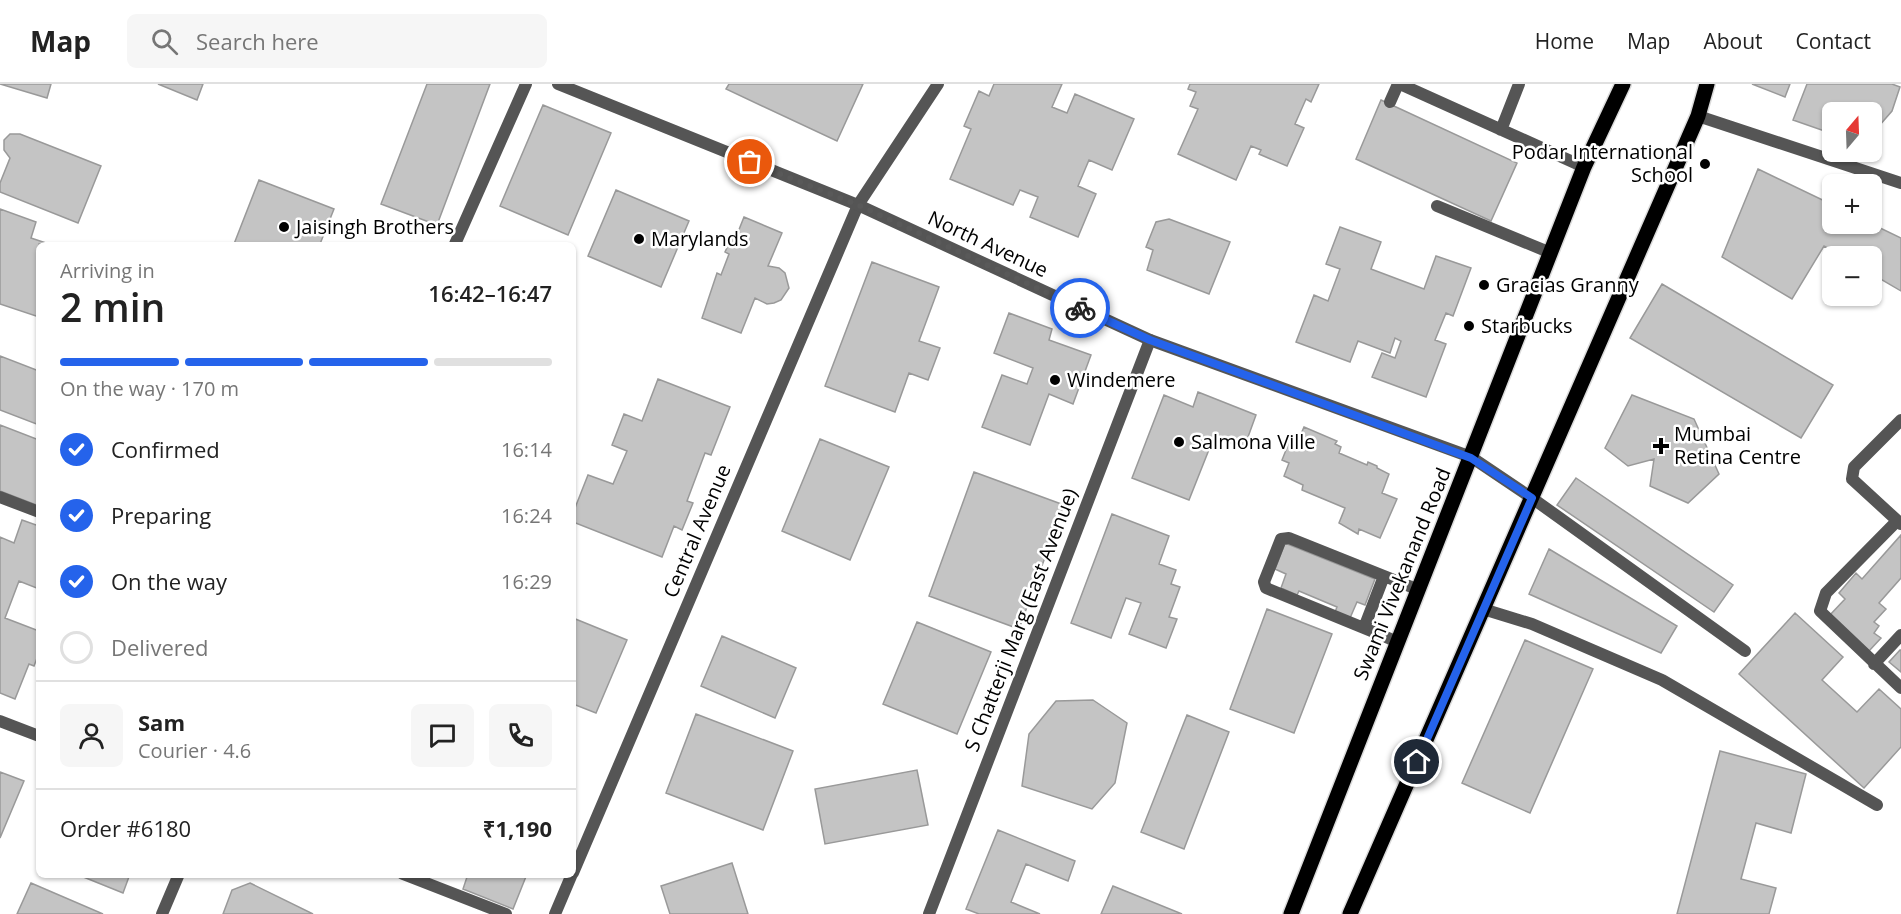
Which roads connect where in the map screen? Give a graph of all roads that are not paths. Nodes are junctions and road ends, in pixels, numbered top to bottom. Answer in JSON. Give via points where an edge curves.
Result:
{"nodes":[{"id":1,"x":526,"y":84,"type":"edge"},
{"id":2,"x":558,"y":84,"type":"edge"},
{"id":3,"x":938,"y":84,"type":"edge"},
{"id":4,"x":1399,"y":84,"type":"edge"},
{"id":5,"x":1519,"y":84,"type":"edge"},
{"id":6,"x":1623,"y":84,"type":"edge"},
{"id":7,"x":1707,"y":84,"type":"edge"},
{"id":8,"x":1390,"y":102,"type":"dead end"},
{"id":9,"x":1698,"y":116,"type":"junction"},
{"id":10,"x":1502,"y":130,"type":"junction"},
{"id":11,"x":1584,"y":168,"type":"junction"},
{"id":12,"x":1901,"y":183,"type":"edge"},
{"id":13,"x":858,"y":205,"type":"junction"},
{"id":14,"x":1437,"y":206,"type":"dead end"},
{"id":15,"x":456,"y":242,"type":"edge"},
{"id":16,"x":1551,"y":253,"type":"junction"},
{"id":17,"x":1150,"y":340,"type":"junction"},
{"id":18,"x":1901,"y":420,"type":"edge"},
{"id":19,"x":1471,"y":458,"type":"junction"},
{"id":20,"x":0,"y":497,"type":"edge"},
{"id":21,"x":1532,"y":498,"type":"junction"},
{"id":22,"x":36,"y":511,"type":"edge"},
{"id":23,"x":1899,"y":522,"type":"edge"},
{"id":24,"x":1384,"y":576,"type":"junction"},
{"id":25,"x":1419,"y":590,"type":"junction"},
{"id":26,"x":1483,"y":609,"type":"junction"},
{"id":27,"x":1364,"y":628,"type":"junction"},
{"id":28,"x":1901,"y":635,"type":"edge"},
{"id":29,"x":1398,"y":642,"type":"junction"},
{"id":30,"x":1745,"y":651,"type":"dead end"},
{"id":31,"x":1874,"y":663,"type":"junction"},
{"id":32,"x":1901,"y":688,"type":"edge"},
{"id":33,"x":0,"y":721,"type":"edge"},
{"id":34,"x":36,"y":735,"type":"edge"},
{"id":35,"x":1877,"y":805,"type":"dead end"},
{"id":36,"x":576,"y":867,"type":"edge"},
{"id":37,"x":177,"y":878,"type":"edge"},
{"id":38,"x":413,"y":878,"type":"edge"},
{"id":39,"x":571,"y":878,"type":"edge"},
{"id":40,"x":162,"y":914,"type":"edge"},
{"id":41,"x":506,"y":914,"type":"edge"},
{"id":42,"x":555,"y":914,"type":"edge"},
{"id":43,"x":929,"y":914,"type":"edge"},
{"id":44,"x":1291,"y":914,"type":"edge"},
{"id":45,"x":1350,"y":914,"type":"edge"}],
"edges":[{"from":1,"to":15,"type":"street"},
{"from":2,"to":13,"type":"street","name":"North Avenue"},
{"from":3,"to":13,"type":"street","name":"Central Avenue"},
{"from":4,"to":8,"type":"street"},
{"from":4,"to":10,"type":"street"},
{"from":5,"to":10,"type":"street"},
{"from":6,"to":11,"type":"main road","name":"Swami Vivekanand Road"},
{"from":7,"to":9,"type":"main road"},
{"from":9,"to":12,"type":"street"},
{"from":9,"to":21,"type":"main road"},
{"from":10,"to":11,"type":"street"},
{"from":11,"to":16,"type":"main road","name":"Swami Vivekanand Road"},
{"from":13,"to":17,"type":"street","name":"North Avenue"},
{"from":13,"to":36,"type":"street","name":"Central Avenue"},
{"from":14,"to":16,"type":"street"},
{"from":16,"to":19,"type":"main road","name":"Swami Vivekanand Road"},
{"from":17,"to":19,"type":"street","name":"North Avenue"},
{"from":17,"to":43,"type":"street","name":"S Chatterji Marg (East Avenue)"},
{"from":18,"to":23,"type":"street","via":[[1854,467],[1852,479]]},
{"from":19,"to":21,"type":"street","name":"North Avenue"},
{"from":19,"to":25,"type":"main road","name":"Swami Vivekanand Road"},
{"from":20,"to":22,"type":"street"},
{"from":21,"to":26,"type":"main road"},
{"from":21,"to":30,"type":"street","name":"North Avenue"},
{"from":23,"to":31,"type":"street","via":[[1826,593],[1820,604],[1822,616]]},
{"from":24,"to":25,"type":"street"},
{"from":24,"to":27,"type":"street"},
{"from":24,"to":27,"type":"street","via":[[1289,538],[1281,539],[1264,587]]},
{"from":25,"to":29,"type":"main road","name":"Swami Vivekanand Road"},
{"from":26,"to":35,"type":"street","via":[[1532,624],[1662,680]]},
{"from":26,"to":45,"type":"main road"},
{"from":27,"to":29,"type":"street"},
{"from":28,"to":31,"type":"street"},
{"from":29,"to":44,"type":"main road","name":"Swami Vivekanand Road"},
{"from":31,"to":32,"type":"street"},
{"from":33,"to":34,"type":"street"},
{"from":37,"to":40,"type":"street"},
{"from":38,"to":41,"type":"street"},
{"from":39,"to":42,"type":"street","name":"Central Avenue"}]}
